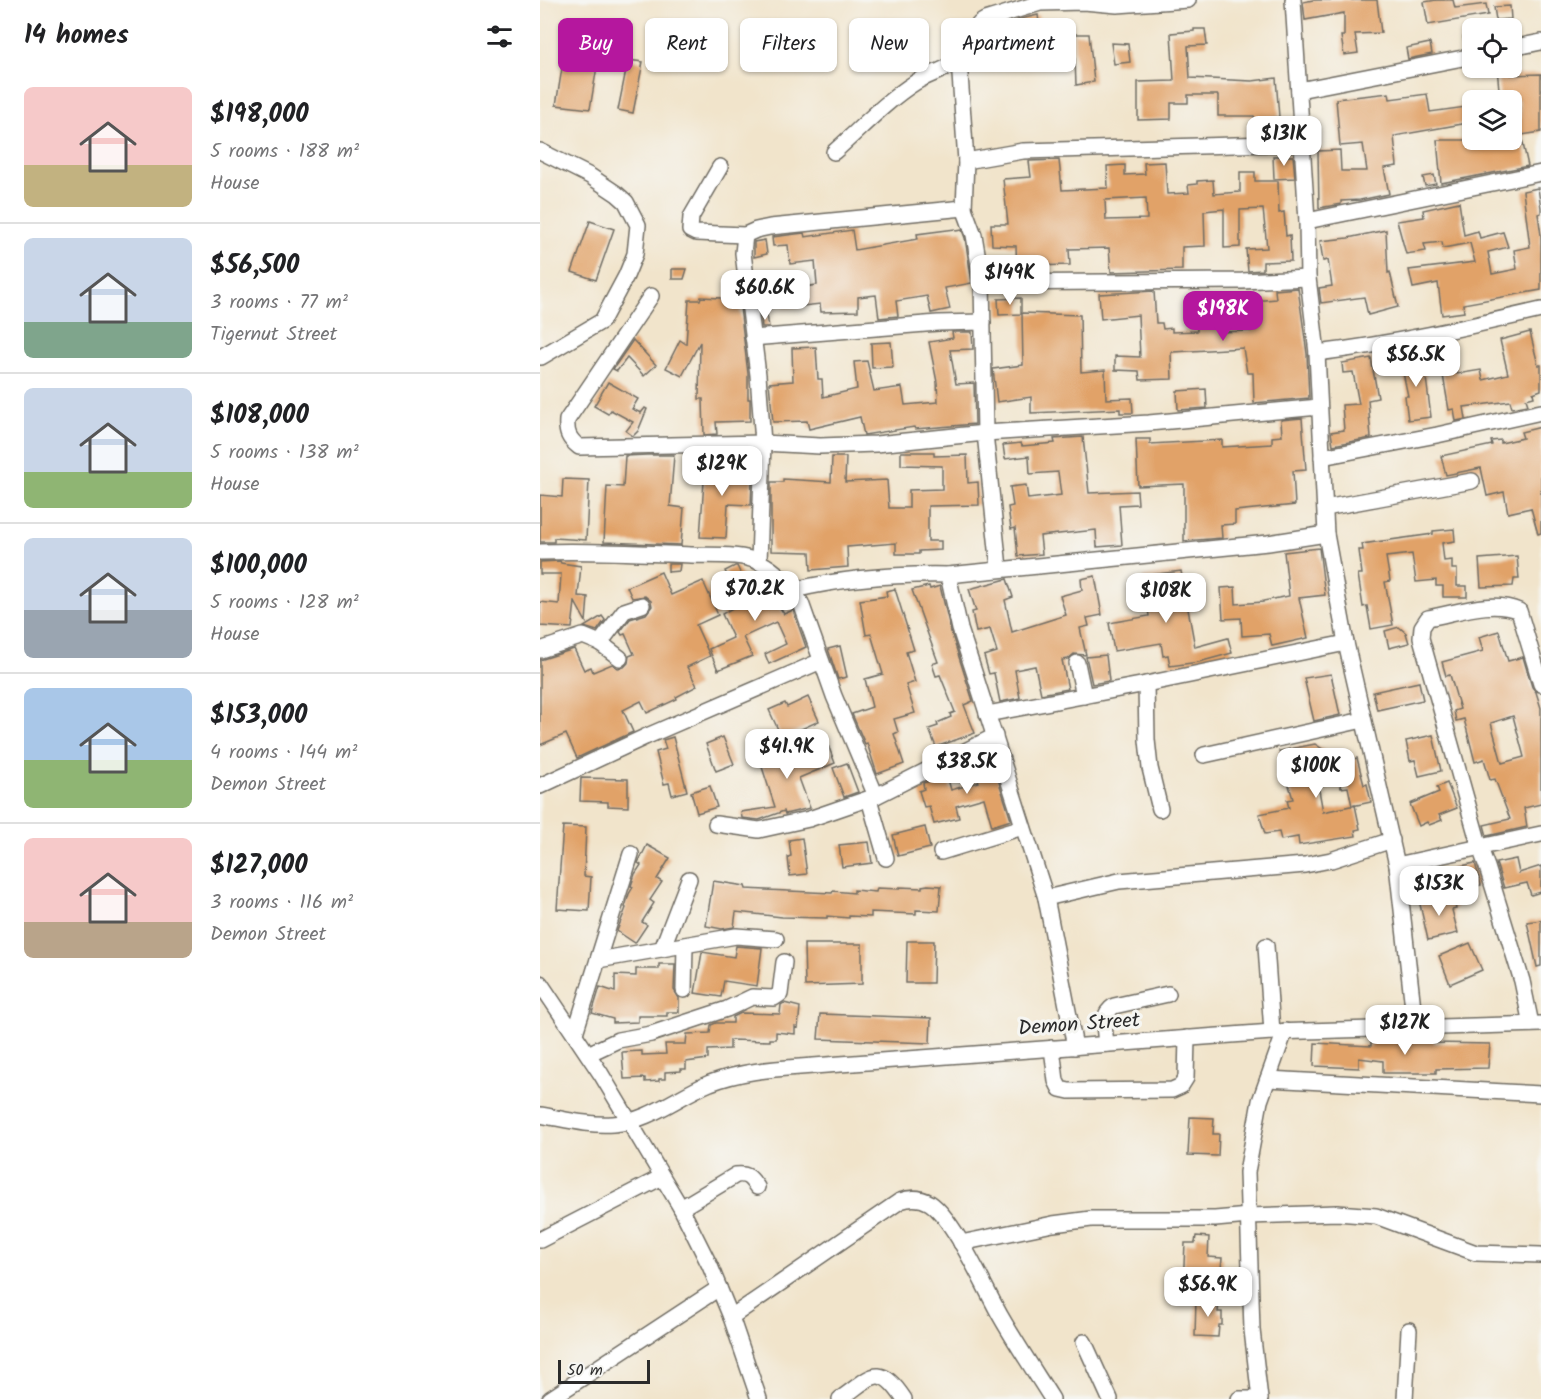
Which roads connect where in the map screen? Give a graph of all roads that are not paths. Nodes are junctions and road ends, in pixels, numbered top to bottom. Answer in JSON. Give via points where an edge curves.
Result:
{"nodes":[{"id":1,"x":1188,"y":0,"type":"edge"},
{"id":2,"x":1293,"y":0,"type":"edge"},
{"id":3,"x":1040,"y":1,"type":"edge"},
{"id":4,"x":993,"y":18,"type":"edge"},
{"id":5,"x":1541,"y":42,"type":"edge"},
{"id":6,"x":1522,"y":46,"type":"edge"},
{"id":7,"x":1462,"y":58,"type":"edge"},
{"id":8,"x":941,"y":69,"type":"edge"},
{"id":9,"x":961,"y":72,"type":"edge"},
{"id":10,"x":1299,"y":90,"type":"junction"},
{"id":11,"x":1303,"y":143,"type":"junction"},
{"id":12,"x":540,"y":151,"type":"edge"},
{"id":13,"x":834,"y":152,"type":"dead end"},
{"id":14,"x":966,"y":160,"type":"junction"},
{"id":15,"x":720,"y":167,"type":"dead end"},
{"id":16,"x":1541,"y":173,"type":"edge"},
{"id":17,"x":964,"y":208,"type":"junction"},
{"id":18,"x":1307,"y":221,"type":"junction"},
{"id":19,"x":745,"y":235,"type":"junction"},
{"id":20,"x":1308,"y":278,"type":"junction"},
{"id":21,"x":982,"y":283,"type":"junction"},
{"id":22,"x":651,"y":296,"type":"dead end"},
{"id":23,"x":1541,"y":310,"type":"edge"},
{"id":24,"x":983,"y":322,"type":"junction"},
{"id":25,"x":753,"y":338,"type":"junction"},
{"id":26,"x":1317,"y":353,"type":"junction"},
{"id":27,"x":541,"y":357,"type":"edge"},
{"id":28,"x":1319,"y":407,"type":"junction"},
{"id":29,"x":1541,"y":412,"type":"edge"},
{"id":30,"x":986,"y":433,"type":"junction"},
{"id":31,"x":763,"y":443,"type":"junction"},
{"id":32,"x":1323,"y":457,"type":"junction"},
{"id":33,"x":1472,"y":481,"type":"dead end"},
{"id":34,"x":1325,"y":508,"type":"junction"},
{"id":35,"x":1326,"y":534,"type":"junction"},
{"id":36,"x":540,"y":552,"type":"edge"},
{"id":37,"x":759,"y":562,"type":"junction"},
{"id":38,"x":999,"y":568,"type":"junction"},
{"id":39,"x":948,"y":575,"type":"junction"},
{"id":40,"x":794,"y":590,"type":"junction"},
{"id":41,"x":642,"y":605,"type":"dead end"},
{"id":42,"x":600,"y":643,"type":"junction"},
{"id":43,"x":1346,"y":643,"type":"junction"},
{"id":44,"x":540,"y":650,"type":"edge"},
{"id":45,"x":620,"y":658,"type":"dead end"},
{"id":46,"x":821,"y":661,"type":"junction"},
{"id":47,"x":1077,"y":663,"type":"dead end"},
{"id":48,"x":1146,"y":684,"type":"junction"},
{"id":49,"x":1541,"y":684,"type":"edge"},
{"id":50,"x":1084,"y":696,"type":"junction"},
{"id":51,"x":987,"y":714,"type":"junction"},
{"id":52,"x":1363,"y":720,"type":"junction"},
{"id":53,"x":994,"y":736,"type":"junction"},
{"id":54,"x":1204,"y":755,"type":"dead end"},
{"id":55,"x":540,"y":786,"type":"edge"},
{"id":56,"x":873,"y":798,"type":"junction"},
{"id":57,"x":1160,"y":809,"type":"dead end"},
{"id":58,"x":716,"y":825,"type":"dead end"},
{"id":59,"x":1023,"y":827,"type":"junction"},
{"id":60,"x":1541,"y":834,"type":"edge"},
{"id":61,"x":1392,"y":840,"type":"junction"},
{"id":62,"x":1480,"y":848,"type":"junction"},
{"id":63,"x":940,"y":852,"type":"dead end"},
{"id":64,"x":631,"y":854,"type":"dead end"},
{"id":65,"x":886,"y":858,"type":"dead end"},
{"id":66,"x":1397,"y":865,"type":"junction"},
{"id":67,"x":689,"y":879,"type":"dead end"},
{"id":68,"x":1046,"y":898,"type":"junction"},
{"id":69,"x":776,"y":939,"type":"dead end"},
{"id":70,"x":685,"y":945,"type":"junction"},
{"id":71,"x":1266,"y":946,"type":"dead end"},
{"id":72,"x":662,"y":949,"type":"junction"},
{"id":73,"x":598,"y":960,"type":"junction"},
{"id":74,"x":784,"y":962,"type":"dead end"},
{"id":75,"x":540,"y":983,"type":"edge"},
{"id":76,"x":684,"y":990,"type":"dead end"},
{"id":77,"x":1168,"y":994,"type":"dead end"},
{"id":78,"x":1536,"y":1024,"type":"edge"},
{"id":79,"x":1414,"y":1026,"type":"junction"},
{"id":80,"x":1279,"y":1031,"type":"junction"},
{"id":81,"x":575,"y":1033,"type":"junction"},
{"id":82,"x":1187,"y":1038,"type":"junction"},
{"id":83,"x":1106,"y":1044,"type":"junction"},
{"id":84,"x":1075,"y":1047,"type":"junction"},
{"id":85,"x":1052,"y":1048,"type":"junction"},
{"id":86,"x":588,"y":1054,"type":"junction"},
{"id":87,"x":1268,"y":1079,"type":"junction"},
{"id":88,"x":1541,"y":1094,"type":"edge"},
{"id":89,"x":540,"y":1115,"type":"edge"},
{"id":90,"x":630,"y":1122,"type":"junction"},
{"id":91,"x":662,"y":1177,"type":"junction"},
{"id":92,"x":758,"y":1187,"type":"dead end"},
{"id":93,"x":681,"y":1208,"type":"junction"},
{"id":94,"x":1249,"y":1216,"type":"junction"},
{"id":95,"x":540,"y":1240,"type":"edge"},
{"id":96,"x":961,"y":1243,"type":"junction"},
{"id":97,"x":1541,"y":1255,"type":"edge"},
{"id":98,"x":719,"y":1288,"type":"junction"},
{"id":99,"x":731,"y":1317,"type":"junction"},
{"id":100,"x":1409,"y":1330,"type":"dead end"},
{"id":101,"x":1084,"y":1342,"type":"dead end"},
{"id":102,"x":550,"y":1399,"type":"edge"},
{"id":103,"x":759,"y":1399,"type":"edge"},
{"id":104,"x":840,"y":1399,"type":"edge"},
{"id":105,"x":904,"y":1399,"type":"edge"},
{"id":106,"x":1052,"y":1399,"type":"edge"},
{"id":107,"x":1110,"y":1399,"type":"edge"},
{"id":108,"x":1239,"y":1399,"type":"edge"},
{"id":109,"x":1260,"y":1399,"type":"edge"},
{"id":110,"x":1405,"y":1399,"type":"edge"}],
"edges":[{"from":1,"to":3,"type":"street","via":[[1117,5]]},
{"from":2,"to":10,"type":"street"},
{"from":3,"to":4,"type":"street"},
{"from":5,"to":6,"type":"street"},
{"from":7,"to":10,"type":"street"},
{"from":8,"to":13,"type":"street","via":[[914,83]]},
{"from":9,"to":14,"type":"street"},
{"from":10,"to":11,"type":"street"},
{"from":11,"to":14,"type":"street","via":[[1023,151]]},
{"from":11,"to":18,"type":"street"},
{"from":12,"to":27,"type":"street","via":[[618,194],[638,225],[635,254],[602,321]]},
{"from":14,"to":17,"type":"street"},
{"from":15,"to":19,"type":"street","via":[[691,217],[690,230]]},
{"from":16,"to":18,"type":"street"},
{"from":17,"to":19,"type":"street","via":[[770,227]]},
{"from":17,"to":21,"type":"street","via":[[974,235]]},
{"from":18,"to":20,"type":"street"},
{"from":19,"to":25,"type":"street","via":[[742,253]]},
{"from":20,"to":21,"type":"street"},
{"from":20,"to":26,"type":"street"},
{"from":21,"to":24,"type":"street"},
{"from":22,"to":31,"type":"street","via":[[567,420],[566,431],[572,441],[579,447]]},
{"from":23,"to":26,"type":"street"},
{"from":24,"to":25,"type":"street"},
{"from":24,"to":30,"type":"street"},
{"from":25,"to":31,"type":"street"},
{"from":26,"to":28,"type":"street"},
{"from":28,"to":30,"type":"street"},
{"from":28,"to":32,"type":"street"},
{"from":29,"to":32,"type":"street"},
{"from":30,"to":31,"type":"street","via":[[876,444]]},
{"from":30,"to":38,"type":"street"},
{"from":31,"to":37,"type":"street"},
{"from":32,"to":34,"type":"street"},
{"from":33,"to":34,"type":"street"},
{"from":34,"to":35,"type":"street"},
{"from":35,"to":38,"type":"street"},
{"from":35,"to":43,"type":"street"},
{"from":36,"to":37,"type":"street","via":[[734,556]]},
{"from":37,"to":40,"type":"street"},
{"from":38,"to":39,"type":"street"},
{"from":39,"to":40,"type":"street","via":[[864,577]]},
{"from":39,"to":51,"type":"street","via":[[960,629]]},
{"from":40,"to":46,"type":"street","via":[[810,623]]},
{"from":41,"to":42,"type":"street","via":[[624,611]]},
{"from":42,"to":44,"type":"street","via":[[583,636]]},
{"from":42,"to":45,"type":"street"},
{"from":43,"to":48,"type":"street"},
{"from":43,"to":52,"type":"street"},
{"from":46,"to":55,"type":"street"},
{"from":46,"to":56,"type":"street"},
{"from":47,"to":50,"type":"street"},
{"from":48,"to":50,"type":"street"},
{"from":48,"to":57,"type":"street","via":[[1148,749]]},
{"from":49,"to":62,"type":"street","via":[[1519,611],[1496,605],[1428,618],[1422,627],[1421,638]]},
{"from":50,"to":51,"type":"street"},
{"from":51,"to":53,"type":"street"},
{"from":52,"to":54,"type":"street"},
{"from":52,"to":61,"type":"street"},
{"from":53,"to":56,"type":"street"},
{"from":53,"to":59,"type":"street"},
{"from":56,"to":58,"type":"street","via":[[767,829]]},
{"from":56,"to":65,"type":"street"},
{"from":59,"to":63,"type":"street"},
{"from":59,"to":68,"type":"street"},
{"from":60,"to":62,"type":"street"},
{"from":61,"to":66,"type":"street"},
{"from":61,"to":68,"type":"street","via":[[1305,865],[1119,881]]},
{"from":62,"to":66,"type":"street"},
{"from":62,"to":78,"type":"street"},
{"from":64,"to":73,"type":"street"},
{"from":66,"to":79,"type":"street"},
{"from":67,"to":72,"type":"street"},
{"from":68,"to":84,"type":"street"},
{"from":69,"to":70,"type":"street","via":[[736,936]]},
{"from":70,"to":72,"type":"street"},
{"from":70,"to":76,"type":"street"},
{"from":71,"to":80,"type":"street"},
{"from":72,"to":73,"type":"street"},
{"from":73,"to":81,"type":"street"},
{"from":74,"to":86,"type":"street","via":[[780,994],[774,998],[752,997],[651,1034],[618,1040]]},
{"from":75,"to":81,"type":"street"},
{"from":77,"to":83,"type":"street","via":[[1108,1010]]},
{"from":78,"to":79,"type":"street","name":"Demon Street"},
{"from":79,"to":80,"type":"street","name":"Demon Street"},
{"from":80,"to":82,"type":"street","name":"Demon Street"},
{"from":80,"to":87,"type":"street"},
{"from":81,"to":86,"type":"street"},
{"from":82,"to":83,"type":"street","name":"Demon Street"},
{"from":82,"to":85,"type":"street","via":[[1186,1078],[1172,1090],[1060,1089]]},
{"from":83,"to":84,"type":"street","name":"Demon Street"},
{"from":84,"to":85,"type":"street","name":"Demon Street"},
{"from":85,"to":90,"type":"street","name":"Demon Street","via":[[751,1071],[709,1083]]},
{"from":86,"to":90,"type":"street"},
{"from":87,"to":88,"type":"street"},
{"from":87,"to":94,"type":"street","via":[[1254,1124],[1247,1172]]},
{"from":89,"to":90,"type":"street","via":[[592,1124]]},
{"from":90,"to":91,"type":"street"},
{"from":91,"to":93,"type":"street"},
{"from":91,"to":95,"type":"street"},
{"from":92,"to":93,"type":"street","via":[[748,1176],[736,1174]]},
{"from":93,"to":98,"type":"street"},
{"from":94,"to":96,"type":"street","via":[[1091,1219]]},
{"from":94,"to":97,"type":"street","via":[[1376,1216],[1476,1253]]},
{"from":94,"to":109,"type":"street","via":[[1252,1330]]},
{"from":96,"to":99,"type":"street","via":[[940,1211],[920,1198],[909,1197]]},
{"from":96,"to":106,"type":"street","via":[[1001,1318]]},
{"from":98,"to":99,"type":"street"},
{"from":98,"to":102,"type":"street"},
{"from":99,"to":103,"type":"street"},
{"from":100,"to":110,"type":"street"},
{"from":101,"to":107,"type":"street"},
{"from":104,"to":105,"type":"street","via":[[883,1375]]},
{"from":108,"to":109,"type":"street"}]}
